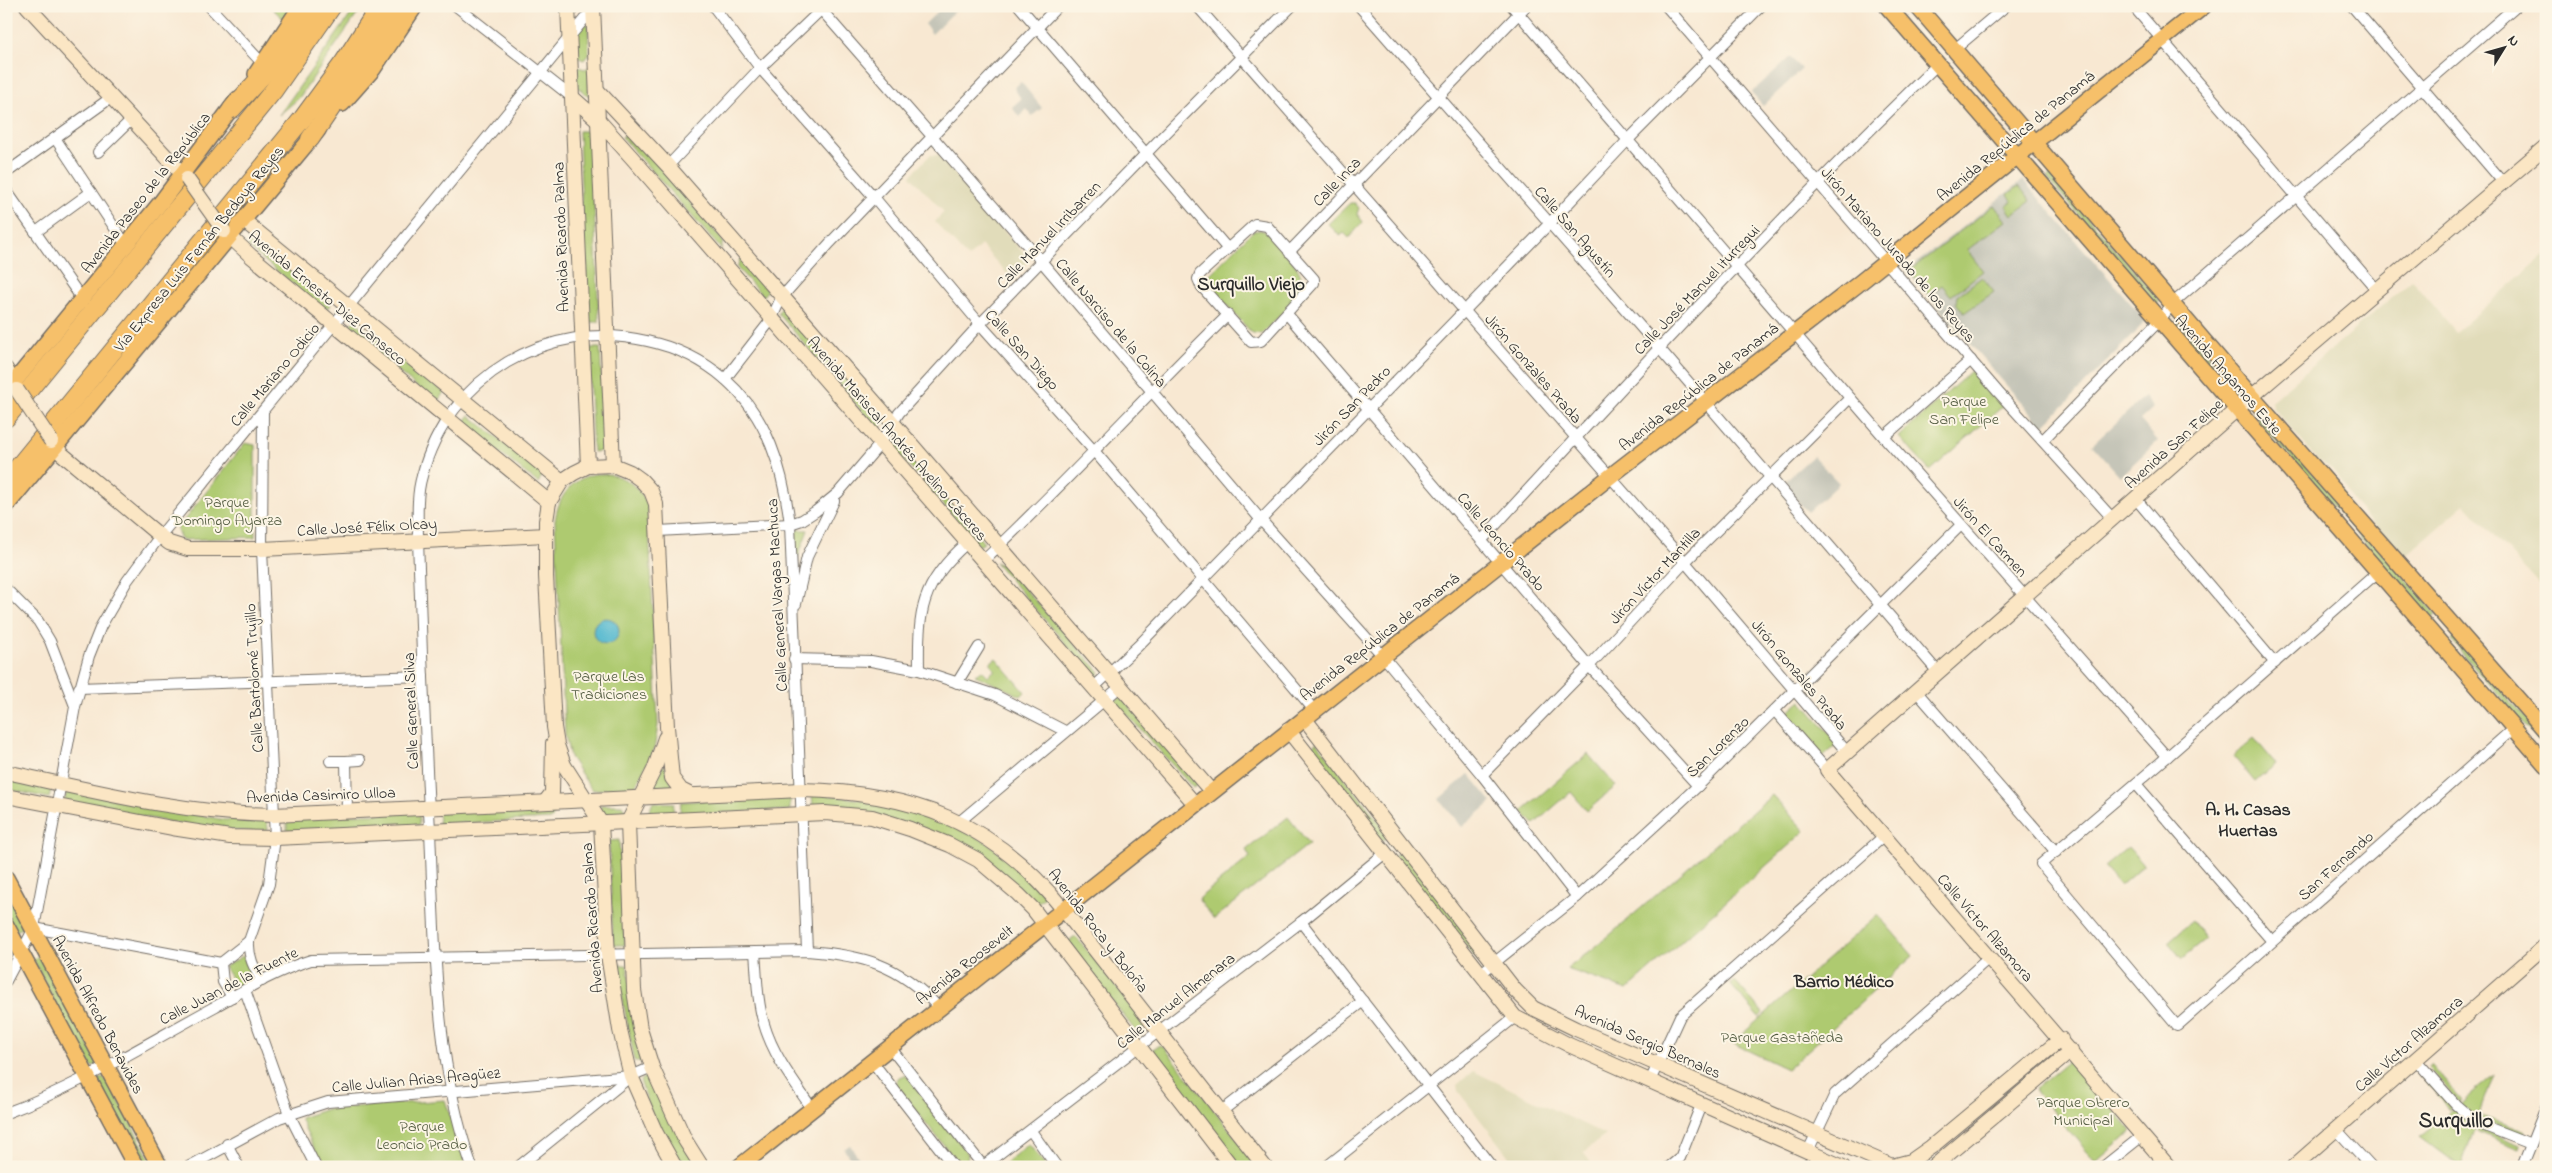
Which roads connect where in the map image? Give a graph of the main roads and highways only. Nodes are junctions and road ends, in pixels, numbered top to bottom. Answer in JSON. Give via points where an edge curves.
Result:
{"nodes":[{"id":1,"x":301,"y":6,"type":"edge"},
{"id":2,"x":314,"y":6,"type":"edge"},
{"id":3,"x":332,"y":6,"type":"edge"},
{"id":4,"x":380,"y":6,"type":"edge"},
{"id":5,"x":396,"y":6,"type":"edge"},
{"id":6,"x":416,"y":6,"type":"edge"},
{"id":7,"x":1887,"y":6,"type":"edge"},
{"id":8,"x":1917,"y":6,"type":"edge"},
{"id":9,"x":2204,"y":6,"type":"edge"},
{"id":10,"x":232,"y":109,"type":"junction"},
{"id":11,"x":310,"y":139,"type":"junction"},
{"id":12,"x":2034,"y":141,"type":"junction"},
{"id":13,"x":2016,"y":156,"type":"junction"},
{"id":14,"x":12,"y":388,"type":"edge"},
{"id":15,"x":6,"y":418,"type":"edge"},
{"id":16,"x":6,"y":482,"type":"edge"},
{"id":17,"x":6,"y":506,"type":"edge"},
{"id":18,"x":2546,"y":731,"type":"edge"},
{"id":19,"x":2546,"y":764,"type":"edge"},
{"id":20,"x":1211,"y":791,"type":"joint"},
{"id":21,"x":6,"y":878,"type":"edge"},
{"id":22,"x":6,"y":925,"type":"edge"},
{"id":23,"x":136,"y":1167,"type":"edge"},
{"id":24,"x":160,"y":1167,"type":"edge"},
{"id":25,"x":739,"y":1167,"type":"edge"}],
"edges":[{"from":1,"to":10,"type":"main road","name":"Avenida Paseo de la República"},
{"from":2,"to":10,"type":"highway","via":[[281,55]]},
{"from":3,"to":15,"type":"highway","via":[[273,91]]},
{"from":4,"to":16,"type":"highway","name":"Vía Expresa Luis Fernán Bedoya Reyes","via":[[303,118]]},
{"from":5,"to":11,"type":"highway"},
{"from":6,"to":11,"type":"main road","via":[[373,69]]},
{"from":7,"to":13,"type":"main road","name":"Avenida Angamos Este"},
{"from":8,"to":12,"type":"main road","name":"Avenida Angamos Este"},
{"from":9,"to":12,"type":"main road","name":"Avenida República de Panamá"},
{"from":10,"to":14,"type":"main road","name":"Avenida Paseo de la República","via":[[185,176]]},
{"from":11,"to":17,"type":"main road","via":[[53,444]]},
{"from":12,"to":13,"type":"main road","name":"Avenida República de Panamá"},
{"from":12,"to":18,"type":"main road","name":"Avenida Angamos Este","via":[[2252,397]]},
{"from":13,"to":19,"type":"main road","name":"Avenida Angamos Este"},
{"from":13,"to":20,"type":"main road","name":"Avenida República de Panamá"},
{"from":20,"to":25,"type":"main road","name":"Avenida Roosevelt"},
{"from":21,"to":24,"type":"main road","name":"Avenida Alfredo Benavides"},
{"from":22,"to":23,"type":"main road"}]}
